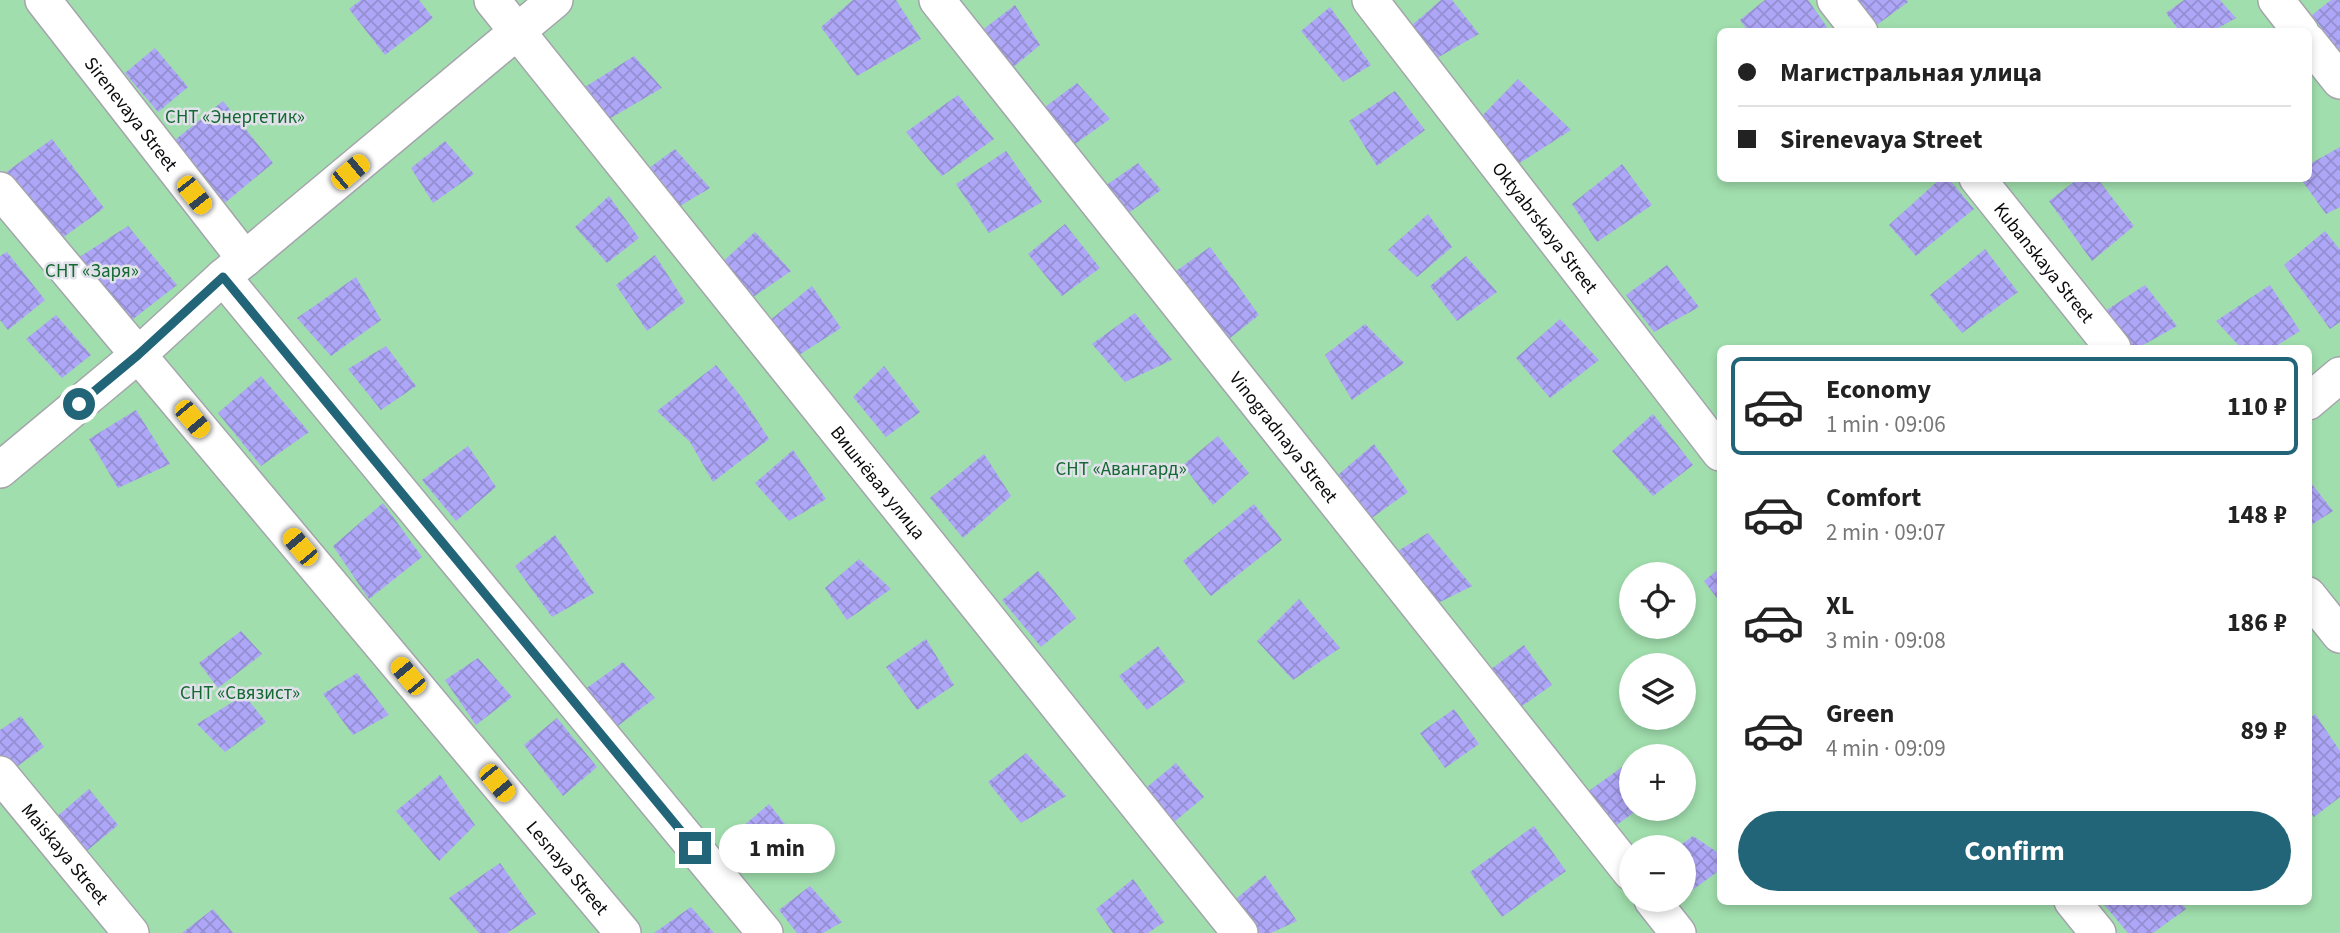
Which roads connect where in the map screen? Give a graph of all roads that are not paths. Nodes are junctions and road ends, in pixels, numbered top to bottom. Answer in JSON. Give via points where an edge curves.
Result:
{"nodes":[{"id":1,"x":43,"y":0,"type":"edge"},
{"id":2,"x":492,"y":0,"type":"edge"},
{"id":3,"x":555,"y":0,"type":"edge"},
{"id":4,"x":937,"y":0,"type":"edge"},
{"id":5,"x":1370,"y":0,"type":"edge"},
{"id":6,"x":1835,"y":0,"type":"edge"},
{"id":7,"x":2276,"y":0,"type":"edge"},
{"id":8,"x":1857,"y":28,"type":"edge"},
{"id":9,"x":2298,"y":28,"type":"edge"},
{"id":10,"x":518,"y":32,"type":"junction"},
{"id":11,"x":2312,"y":46,"type":"edge"},
{"id":12,"x":2340,"y":81,"type":"edge"},
{"id":13,"x":1980,"y":182,"type":"edge"},
{"id":14,"x":0,"y":190,"type":"edge"},
{"id":15,"x":234,"y":268,"type":"junction"},
{"id":16,"x":2111,"y":345,"type":"edge"},
{"id":17,"x":138,"y":355,"type":"junction"},
{"id":18,"x":2340,"y":375,"type":"edge"},
{"id":19,"x":2312,"y":399,"type":"edge"},
{"id":20,"x":1717,"y":449,"type":"edge"},
{"id":21,"x":0,"y":470,"type":"edge"},
{"id":22,"x":2312,"y":599,"type":"edge"},
{"id":23,"x":2340,"y":635,"type":"edge"},
{"id":24,"x":0,"y":774,"type":"edge"},
{"id":25,"x":1619,"y":858,"type":"edge"},
{"id":26,"x":2075,"y":905,"type":"edge"},
{"id":27,"x":1661,"y":912,"type":"edge"},
{"id":28,"x":131,"y":933,"type":"edge"},
{"id":29,"x":623,"y":933,"type":"edge"},
{"id":30,"x":765,"y":933,"type":"edge"},
{"id":31,"x":1240,"y":933,"type":"edge"},
{"id":32,"x":1678,"y":933,"type":"edge"},
{"id":33,"x":2098,"y":933,"type":"edge"}],
"edges":[{"from":1,"to":15,"type":"street","name":"Sirenevaya Street"},
{"from":2,"to":10,"type":"street","name":"Вишнёвая улица"},
{"from":3,"to":10,"type":"street"},
{"from":4,"to":25,"type":"street","name":"Vinogradnaya Street"},
{"from":5,"to":20,"type":"street","name":"Oktyabrskaya Street"},
{"from":6,"to":8,"type":"street"},
{"from":7,"to":9,"type":"street"},
{"from":10,"to":15,"type":"street"},
{"from":10,"to":31,"type":"street","name":"Вишнёвая улица"},
{"from":11,"to":12,"type":"street"},
{"from":13,"to":16,"type":"street","name":"Kubanskaya Street"},
{"from":14,"to":17,"type":"street","name":"Lesnaya Street"},
{"from":15,"to":17,"type":"street"},
{"from":15,"to":30,"type":"street","name":"Sirenevaya Street"},
{"from":17,"to":21,"type":"street"},
{"from":17,"to":29,"type":"street","name":"Lesnaya Street"},
{"from":18,"to":19,"type":"street"},
{"from":22,"to":23,"type":"street"},
{"from":24,"to":28,"type":"street","name":"Maiskaya Street"},
{"from":26,"to":33,"type":"street"},
{"from":27,"to":32,"type":"street"}]}
